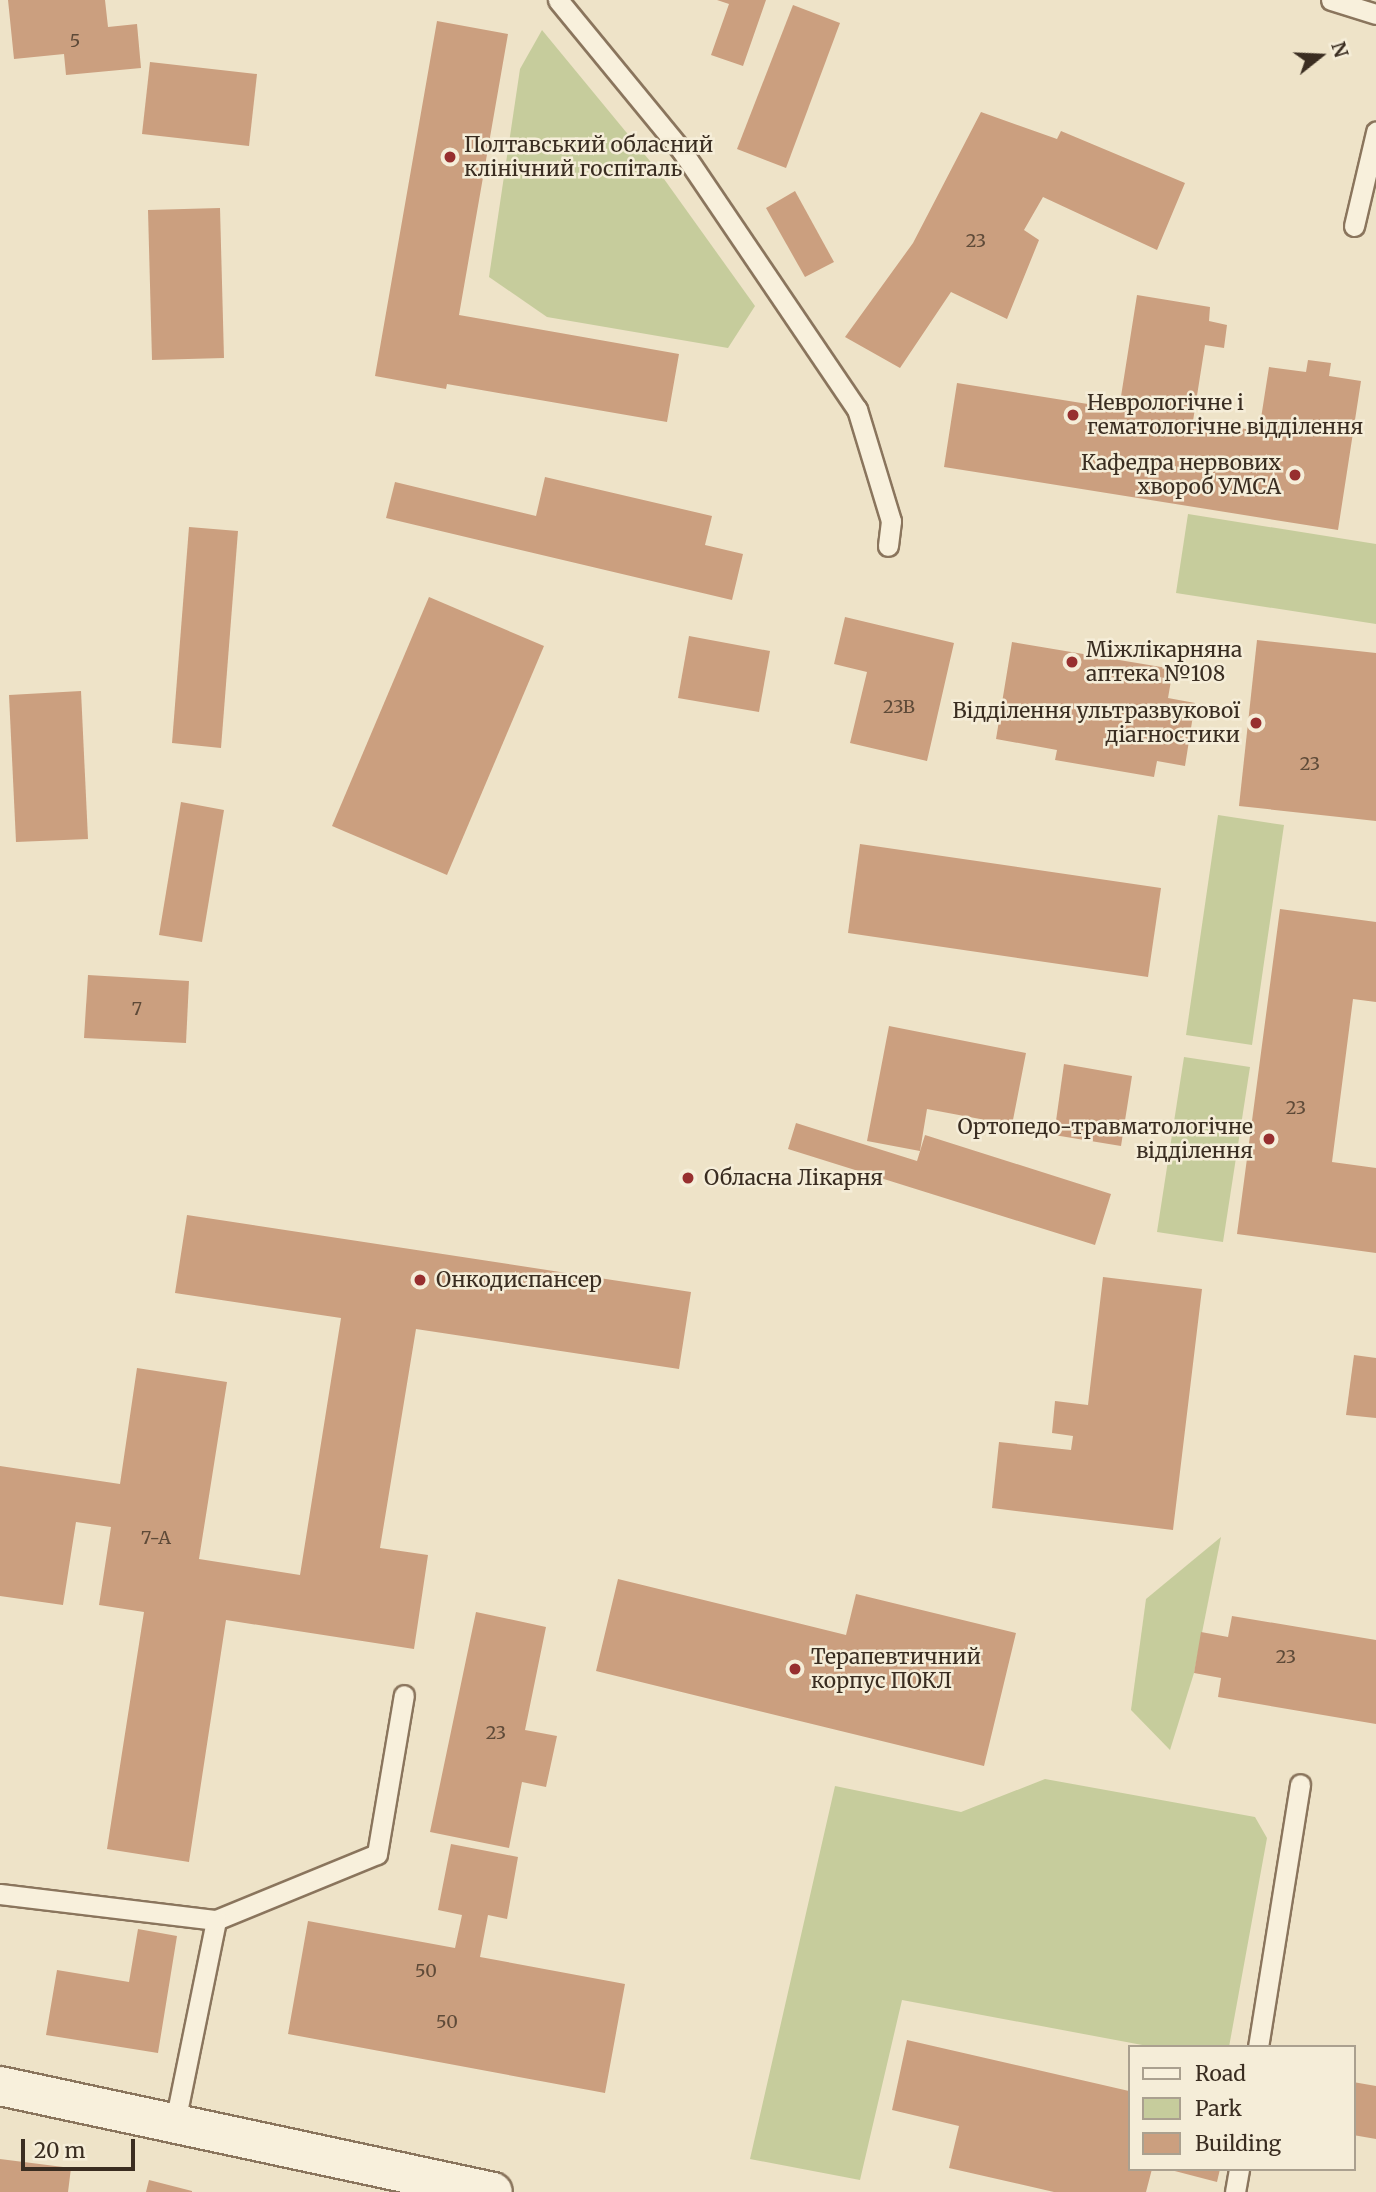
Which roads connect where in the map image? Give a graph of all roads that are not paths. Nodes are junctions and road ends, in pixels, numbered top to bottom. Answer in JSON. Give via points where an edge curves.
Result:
{"nodes":[{"id":1,"x":558,"y":0,"type":"edge"},
{"id":2,"x":1331,"y":0,"type":"edge"},
{"id":3,"x":1376,"y":14,"type":"edge"},
{"id":4,"x":1376,"y":132,"type":"edge"},
{"id":5,"x":1353,"y":226,"type":"dead end"},
{"id":6,"x":888,"y":546,"type":"dead end"},
{"id":7,"x":404,"y":1695,"type":"dead end"},
{"id":8,"x":1300,"y":1784,"type":"dead end"},
{"id":9,"x":0,"y":1894,"type":"edge"},
{"id":10,"x":216,"y":1920,"type":"junction"},
{"id":11,"x":1258,"y":2045,"type":"edge"},
{"id":12,"x":0,"y":2086,"type":"edge"},
{"id":13,"x":175,"y":2122,"type":"junction"},
{"id":14,"x":1239,"y":2171,"type":"edge"},
{"id":15,"x":494,"y":2192,"type":"edge"},
{"id":16,"x":1235,"y":2192,"type":"edge"}],
"edges":[{"from":1,"to":6,"type":"lane","via":[[682,151],[857,410],[891,520]]},
{"from":2,"to":3,"type":"lane"},
{"from":4,"to":5,"type":"lane"},
{"from":7,"to":10,"type":"lane","via":[[377,1854]]},
{"from":8,"to":11,"type":"lane"},
{"from":9,"to":10,"type":"lane"},
{"from":10,"to":13,"type":"lane"},
{"from":12,"to":13,"type":"street"},
{"from":13,"to":15,"type":"street"},
{"from":14,"to":16,"type":"lane"}]}
